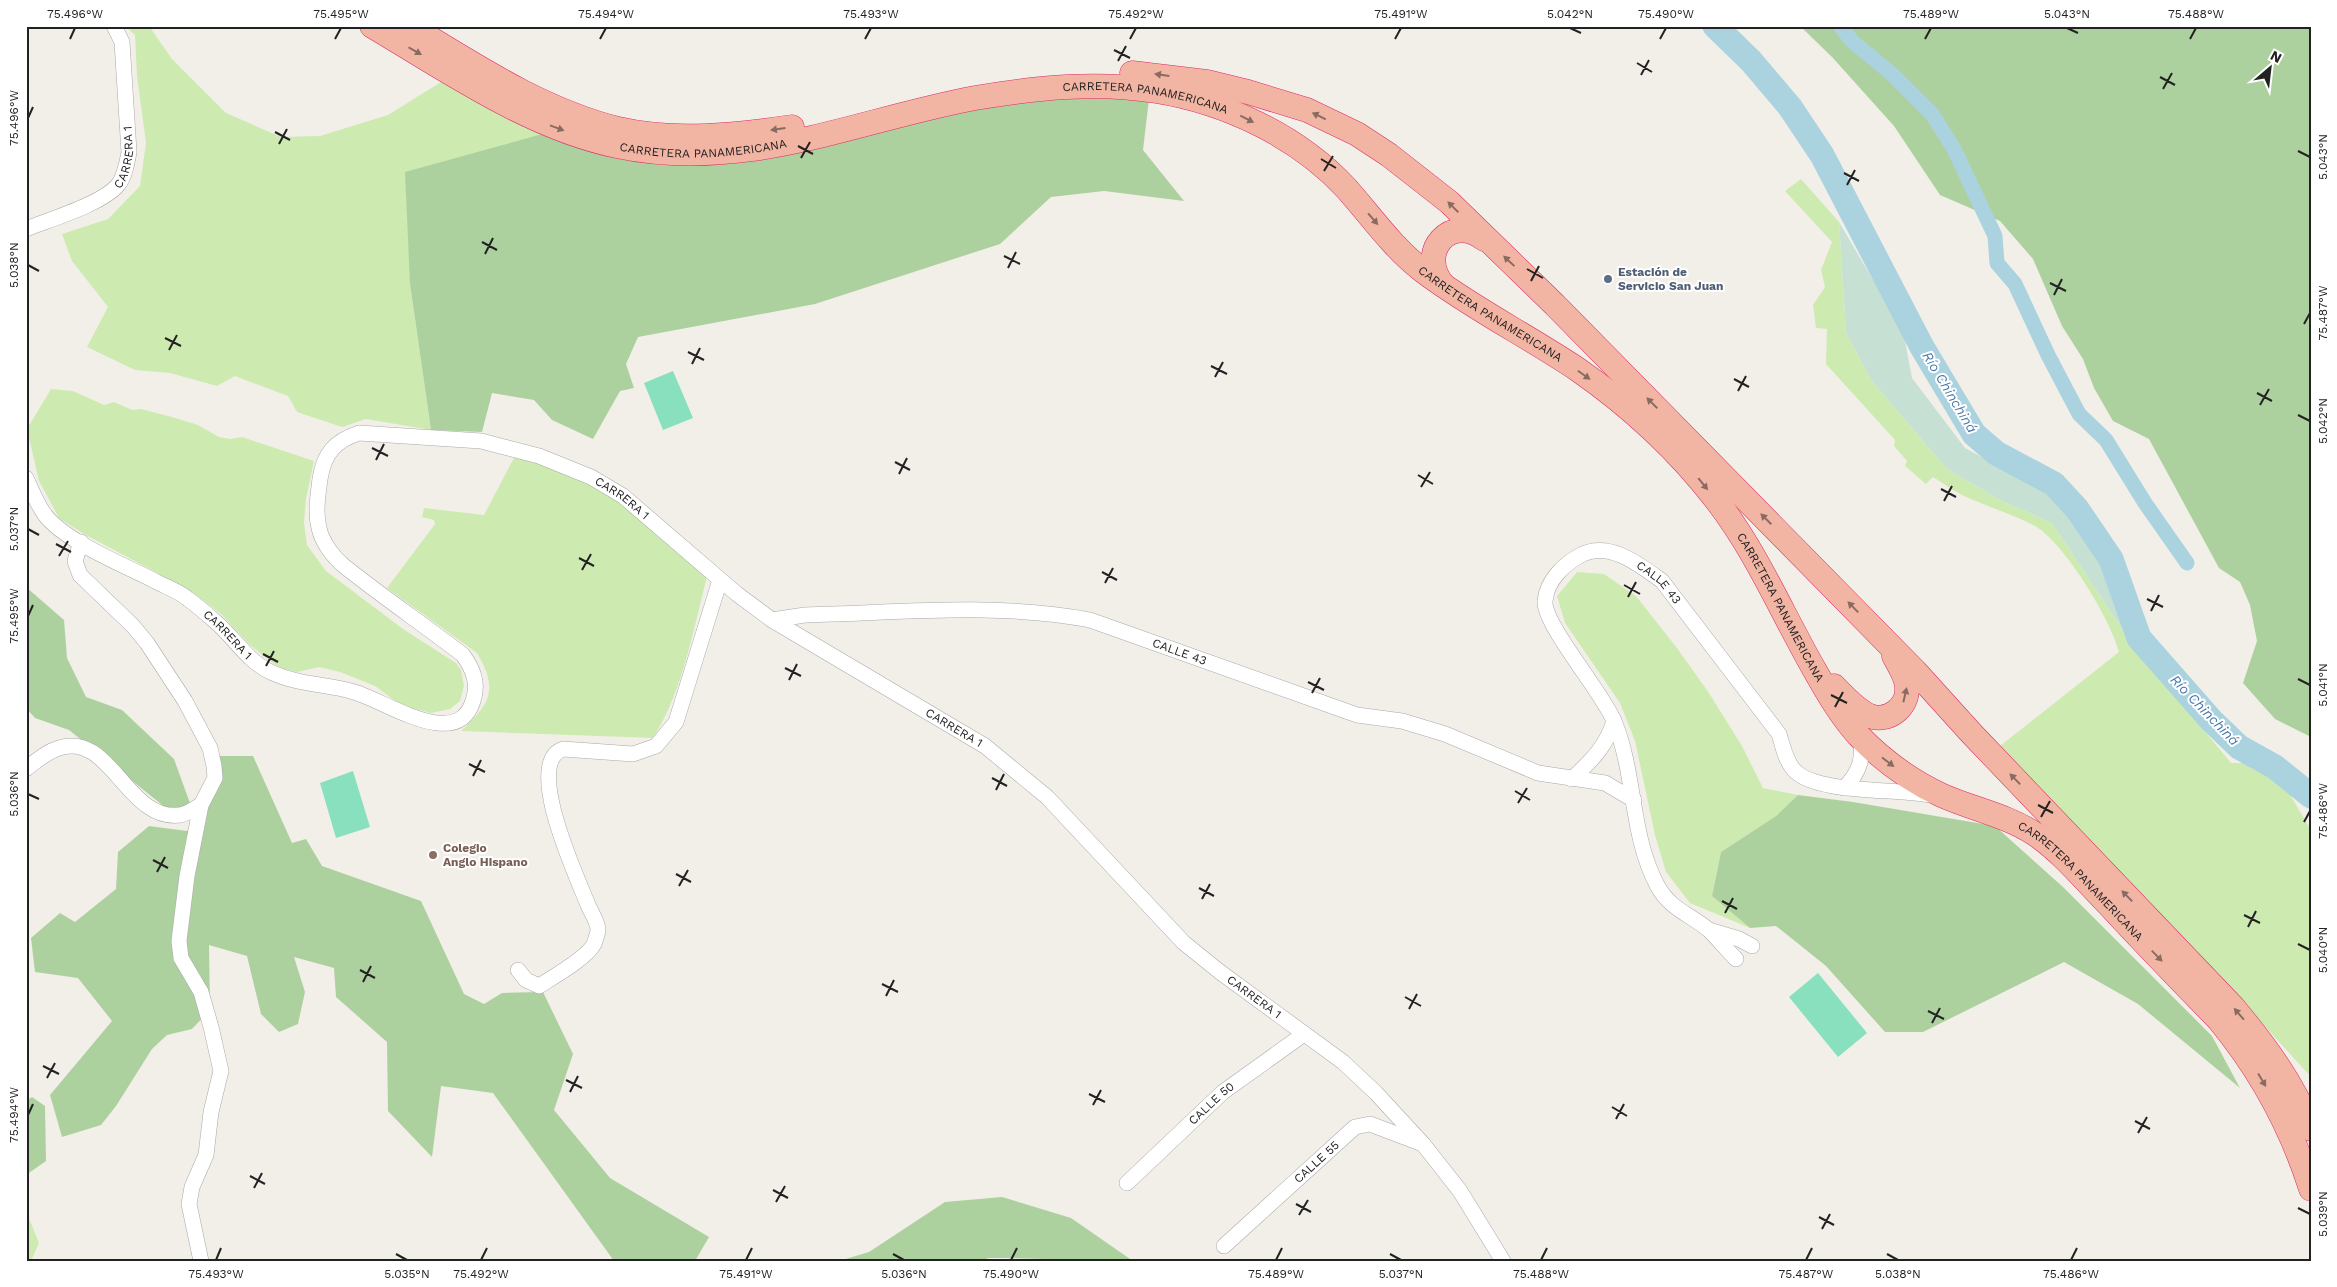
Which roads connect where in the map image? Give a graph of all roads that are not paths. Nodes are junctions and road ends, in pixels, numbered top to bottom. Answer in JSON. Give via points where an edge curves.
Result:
{"nodes":[{"id":1,"x":114,"y":26,"type":"edge"},
{"id":2,"x":372,"y":26,"type":"edge"},
{"id":3,"x":410,"y":26,"type":"edge"},
{"id":4,"x":26,"y":229,"type":"edge"},
{"id":5,"x":1487,"y":241,"type":"junction"},
{"id":6,"x":1444,"y":286,"type":"junction"},
{"id":7,"x":26,"y":478,"type":"edge"},
{"id":8,"x":81,"y":542,"type":"junction"},
{"id":9,"x":720,"y":580,"type":"junction"},
{"id":10,"x":772,"y":620,"type":"junction"},
{"id":11,"x":1887,"y":642,"type":"junction"},
{"id":12,"x":1806,"y":655,"type":"junction"},
{"id":13,"x":1614,"y":721,"type":"junction"},
{"id":14,"x":1860,"y":737,"type":"junction"},
{"id":15,"x":26,"y":769,"type":"edge"},
{"id":16,"x":1572,"y":779,"type":"junction"},
{"id":17,"x":1844,"y":788,"type":"junction"},
{"id":18,"x":1634,"y":800,"type":"junction"},
{"id":19,"x":1979,"y":809,"type":"junction"},
{"id":20,"x":191,"y":810,"type":"junction"},
{"id":21,"x":1709,"y":930,"type":"junction"},
{"id":22,"x":1752,"y":946,"type":"dead end"},
{"id":23,"x":1736,"y":959,"type":"dead end"},
{"id":24,"x":518,"y":970,"type":"dead end"},
{"id":25,"x":1304,"y":1034,"type":"junction"},
{"id":26,"x":2311,"y":1129,"type":"edge"},
{"id":27,"x":1423,"y":1144,"type":"junction"},
{"id":28,"x":1127,"y":1182,"type":"dead end"},
{"id":29,"x":2311,"y":1189,"type":"edge"},
{"id":30,"x":1224,"y":1246,"type":"dead end"},
{"id":31,"x":201,"y":1261,"type":"edge"},
{"id":32,"x":1503,"y":1261,"type":"edge"}],
"edges":[{"from":1,"to":4,"type":"street","name":"CARRERA 1","via":[[122,42],[129,152],[127,167],[119,184],[106,197]]},
{"from":2,"to":6,"type":"highway","name":"CARRETERA PANAMERICANA","one_way":true,"via":[[478,88],[548,124],[583,137],[644,151],[747,150],[816,139],[971,99],[1042,88],[1095,86],[1153,90],[1200,100],[1274,132],[1308,156],[1341,182],[1400,250]]},
{"from":5,"to":3,"type":"highway","name":"CARRETERA PANAMERICANA","one_way":true,"via":[[1430,187],[1357,134],[1307,110],[1206,82],[1157,74],[1098,71],[1040,75],[967,86],[809,124],[744,134],[646,133],[612,127],[556,108],[487,73]]},
{"from":5,"to":6,"type":"highway","via":[[1477,233],[1464,230],[1451,232],[1440,239],[1432,263]]},
{"from":11,"to":5,"type":"highway","name":"CARRETERA PANAMERICANA","one_way":true,"via":[[1555,305]]},
{"from":6,"to":12,"type":"highway","name":"CARRETERA PANAMERICANA","one_way":true,"via":[[1572,366],[1651,428],[1686,464],[1740,533]]},
{"from":7,"to":8,"type":"street","name":"CARRERA 1","via":[[45,514],[56,527]]},
{"from":8,"to":9,"type":"street","name":"CARRERA 1","via":[[186,597],[218,624],[252,661],[272,673],[295,681],[352,691],[439,724],[457,722],[470,709],[475,693],[473,668],[464,655],[344,565],[327,547],[319,529],[317,508],[322,470],[329,452],[341,439],[359,433],[481,441],[539,456],[591,477],[623,496]]},
{"from":8,"to":20,"type":"street","via":[[75,561],[80,576],[147,643],[210,748],[215,778]]},
{"from":9,"to":10,"type":"street","name":"CARRERA 1"},
{"from":9,"to":24,"type":"street","via":[[676,722],[656,746],[633,754],[564,749],[555,755],[548,770],[548,788],[564,844],[598,929],[593,946],[539,986],[526,980]]},
{"from":10,"to":16,"type":"street","name":"CALLE 43","via":[[805,615],[1017,609],[1090,620],[1357,715],[1402,721],[1445,734],[1538,773]]},
{"from":10,"to":25,"type":"street","name":"CARRERA 1","via":[[985,746],[1019,772],[1047,796],[1184,943]]},
{"from":12,"to":11,"type":"highway","one_way":true,"via":[[1847,700],[1870,716],[1884,717],[1901,707],[1908,689]]},
{"from":26,"to":11,"type":"highway","name":"CARRETERA PANAMERICANA","one_way":true,"via":[[2281,1072],[2238,1013]]},
{"from":12,"to":14,"type":"highway","name":"CARRETERA PANAMERICANA","via":[[1840,713]]},
{"from":13,"to":16,"type":"street","via":[[1600,753]]},
{"from":13,"to":17,"type":"street","name":"CALLE 43","via":[[1602,696],[1552,623],[1545,602],[1552,581],[1567,562],[1586,552],[1613,551],[1662,581],[1779,734],[1792,768],[1802,777]]},
{"from":13,"to":18,"type":"street","name":"CALLE 43","via":[[1627,759]]},
{"from":14,"to":17,"type":"street","via":[[1861,765]]},
{"from":14,"to":19,"type":"highway","name":"CARRETERA PANAMERICANA","one_way":true,"via":[[1910,778]]},
{"from":15,"to":20,"type":"street","via":[[49,751],[82,746],[98,755],[143,802],[160,811]]},
{"from":16,"to":18,"type":"street","name":"CALLE 43","via":[[1605,783]]},
{"from":17,"to":19,"type":"street","name":"CALLE 43","via":[[1899,790]]},
{"from":18,"to":21,"type":"street","via":[[1642,852],[1658,887],[1680,912]]},
{"from":19,"to":29,"type":"highway","name":"CARRETERA PANAMERICANA","one_way":true,"via":[[2012,821],[2054,848],[2219,1020],[2264,1082],[2292,1134]]},
{"from":20,"to":31,"type":"street","via":[[179,941],[181,958],[201,992],[221,1071],[210,1112],[206,1155],[192,1187],[189,1204]]},
{"from":21,"to":22,"type":"street","via":[[1739,938]]},
{"from":21,"to":23,"type":"street"},
{"from":25,"to":27,"type":"street","name":"CARRERA 1","via":[[1342,1062]]},
{"from":25,"to":28,"type":"street","name":"CALLE 50","via":[[1223,1092]]},
{"from":27,"to":30,"type":"street","name":"CALLE 55","via":[[1370,1124],[1355,1127]]},
{"from":27,"to":32,"type":"street","name":"CARRERA 1","via":[[1460,1190]]}]}
